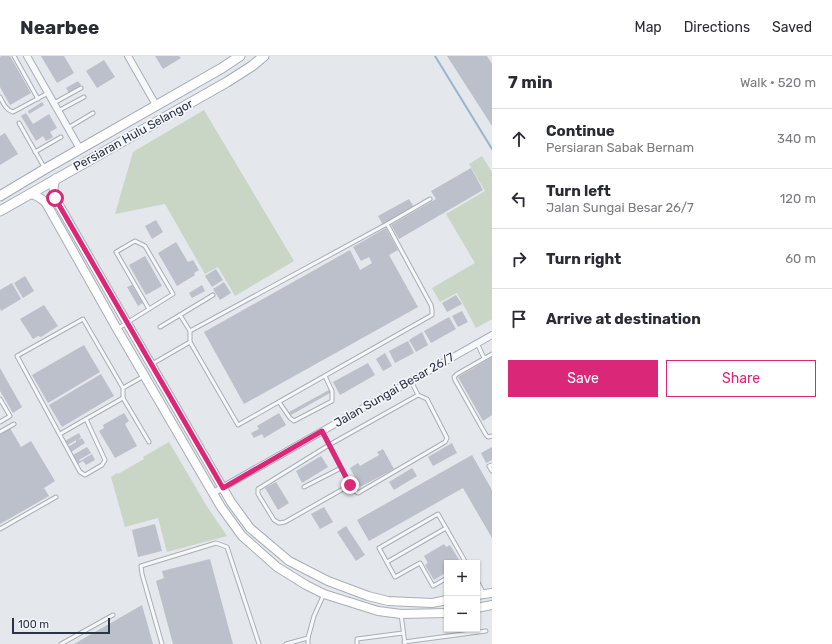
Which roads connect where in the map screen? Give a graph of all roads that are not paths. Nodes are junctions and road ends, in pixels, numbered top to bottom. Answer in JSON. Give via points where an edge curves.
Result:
{"nodes":[{"id":1,"x":14,"y":56,"type":"edge"},
{"id":2,"x":27,"y":56,"type":"edge"},
{"id":3,"x":128,"y":56,"type":"edge"},
{"id":4,"x":240,"y":56,"type":"edge"},
{"id":5,"x":264,"y":56,"type":"edge"},
{"id":6,"x":81,"y":88,"type":"dead end"},
{"id":7,"x":48,"y":93,"type":"junction"},
{"id":8,"x":0,"y":97,"type":"edge"},
{"id":9,"x":84,"y":97,"type":"dead end"},
{"id":10,"x":38,"y":99,"type":"junction"},
{"id":11,"x":54,"y":104,"type":"junction"},
{"id":12,"x":156,"y":105,"type":"junction"},
{"id":13,"x":58,"y":111,"type":"junction"},
{"id":14,"x":93,"y":113,"type":"dead end"},
{"id":15,"x":19,"y":123,"type":"dead end"},
{"id":16,"x":68,"y":128,"type":"junction"},
{"id":17,"x":61,"y":137,"type":"dead end"},
{"id":18,"x":80,"y":149,"type":"junction"},
{"id":19,"x":35,"y":152,"type":"junction"},
{"id":20,"x":45,"y":169,"type":"junction"},
{"id":21,"x":56,"y":178,"type":"junction"},
{"id":22,"x":30,"y":194,"type":"junction"},
{"id":23,"x":0,"y":196,"type":"edge"},
{"id":24,"x":430,"y":199,"type":"dead end"},
{"id":25,"x":0,"y":211,"type":"edge"},
{"id":26,"x":387,"y":224,"type":"junction"},
{"id":27,"x":213,"y":295,"type":"dead end"},
{"id":28,"x":149,"y":309,"type":"junction"},
{"id":29,"x":180,"y":315,"type":"junction"},
{"id":30,"x":127,"y":323,"type":"junction"},
{"id":31,"x":160,"y":327,"type":"dead end"},
{"id":32,"x":117,"y":329,"type":"junction"},
{"id":33,"x":190,"y":331,"type":"junction"},
{"id":34,"x":492,"y":335,"type":"edge"},
{"id":35,"x":190,"y":342,"type":"junction"},
{"id":36,"x":477,"y":343,"type":"junction"},
{"id":37,"x":492,"y":354,"type":"edge"},
{"id":38,"x":484,"y":358,"type":"junction"},
{"id":39,"x":151,"y":364,"type":"junction"},
{"id":40,"x":144,"y":376,"type":"junction"},
{"id":41,"x":325,"y":376,"type":"junction"},
{"id":42,"x":410,"y":381,"type":"junction"},
{"id":43,"x":123,"y":388,"type":"junction"},
{"id":44,"x":418,"y":395,"type":"junction"},
{"id":45,"x":123,"y":398,"type":"junction"},
{"id":46,"x":0,"y":399,"type":"edge"},
{"id":47,"x":279,"y":402,"type":"junction"},
{"id":48,"x":86,"y":419,"type":"junction"},
{"id":49,"x":0,"y":422,"type":"edge"},
{"id":50,"x":14,"y":424,"type":"dead end"},
{"id":51,"x":322,"y":431,"type":"junction"},
{"id":52,"x":0,"y":432,"type":"edge"},
{"id":53,"x":60,"y":434,"type":"junction"},
{"id":54,"x":492,"y":436,"type":"edge"},
{"id":55,"x":149,"y":442,"type":"dead end"},
{"id":56,"x":329,"y":445,"type":"junction"},
{"id":57,"x":492,"y":465,"type":"edge"},
{"id":58,"x":341,"y":468,"type":"junction"},
{"id":59,"x":492,"y":471,"type":"edge"},
{"id":60,"x":350,"y":485,"type":"junction"},
{"id":61,"x":304,"y":487,"type":"dead end"},
{"id":62,"x":223,"y":488,"type":"junction"},
{"id":63,"x":213,"y":493,"type":"junction"},
{"id":64,"x":56,"y":497,"type":"dead end"},
{"id":65,"x":446,"y":528,"type":"junction"},
{"id":66,"x":0,"y":529,"type":"edge"},
{"id":67,"x":464,"y":560,"type":"edge"},
{"id":68,"x":387,"y":562,"type":"junction"},
{"id":69,"x":444,"y":580,"type":"edge"},
{"id":70,"x":328,"y":581,"type":"junction"},
{"id":71,"x":324,"y":594,"type":"junction"},
{"id":72,"x":444,"y":601,"type":"edge"},
{"id":73,"x":492,"y":605,"type":"edge"},
{"id":74,"x":480,"y":607,"type":"edge"},
{"id":75,"x":444,"y":613,"type":"edge"},
{"id":76,"x":401,"y":614,"type":"junction"},
{"id":77,"x":113,"y":615,"type":"dead end"},
{"id":78,"x":486,"y":631,"type":"dead end"},
{"id":79,"x":403,"y":633,"type":"junction"},
{"id":80,"x":308,"y":638,"type":"junction"},
{"id":81,"x":404,"y":643,"type":"edge"},
{"id":82,"x":61,"y":644,"type":"edge"},
{"id":83,"x":162,"y":644,"type":"edge"},
{"id":84,"x":259,"y":644,"type":"edge"},
{"id":85,"x":286,"y":644,"type":"edge"},
{"id":86,"x":308,"y":644,"type":"edge"},
{"id":87,"x":357,"y":644,"type":"edge"}],
"edges":[{"from":1,"to":10,"type":"lane"},
{"from":2,"to":7,"type":"street"},
{"from":3,"to":12,"type":"street"},
{"from":4,"to":12,"type":"main road","name":"Persiaran Hulu Selangor"},
{"from":5,"to":21,"type":"main road","name":"Persiaran Hulu Selangor","via":[[227,82]]},
{"from":6,"to":11,"type":"lane"},
{"from":7,"to":10,"type":"lane"},
{"from":7,"to":11,"type":"street"},
{"from":8,"to":10,"type":"lane","via":[[6,107],[13,112]]},
{"from":9,"to":13,"type":"lane"},
{"from":11,"to":13,"type":"street"},
{"from":12,"to":18,"type":"main road","name":"Persiaran Hulu Selangor"},
{"from":13,"to":16,"type":"street"},
{"from":14,"to":16,"type":"lane"},
{"from":15,"to":19,"type":"lane"},
{"from":16,"to":18,"type":"street"},
{"from":17,"to":19,"type":"lane"},
{"from":18,"to":20,"type":"main road","name":"Persiaran Hulu Selangor"},
{"from":19,"to":20,"type":"lane"},
{"from":20,"to":23,"type":"main road","name":"Persiaran Hulu Selangor"},
{"from":21,"to":22,"type":"main road","name":"Persiaran Hulu Selangor"},
{"from":21,"to":30,"type":"street","via":[[53,185],[55,198]]},
{"from":22,"to":25,"type":"main road","name":"Persiaran Hulu Selangor"},
{"from":22,"to":32,"type":"street","via":[[36,195],[46,203]]},
{"from":24,"to":26,"type":"lane"},
{"from":26,"to":33,"type":"lane"},
{"from":26,"to":41,"type":"lane","via":[[431,305],[432,315]]},
{"from":27,"to":29,"type":"lane"},
{"from":28,"to":28,"type":"lane","via":[[173,294],[145,246],[135,241],[116,252]]},
{"from":28,"to":30,"type":"lane"},
{"from":29,"to":31,"type":"lane"},
{"from":29,"to":33,"type":"lane"},
{"from":30,"to":32,"type":"lane"},
{"from":30,"to":39,"type":"street"},
{"from":32,"to":40,"type":"street"},
{"from":33,"to":35,"type":"lane"},
{"from":34,"to":36,"type":"street","name":"Jalan Sungai Besar 26/7"},
{"from":35,"to":39,"type":"lane"},
{"from":35,"to":47,"type":"lane","via":[[238,426]]},
{"from":36,"to":38,"type":"lane"},
{"from":36,"to":42,"type":"street","name":"Jalan Sungai Besar 26/7"},
{"from":37,"to":38,"type":"lane"},
{"from":38,"to":54,"type":"lane","via":[[454,377],[486,435]]},
{"from":39,"to":62,"type":"street"},
{"from":40,"to":43,"type":"lane"},
{"from":40,"to":63,"type":"street"},
{"from":41,"to":47,"type":"lane"},
{"from":41,"to":47,"type":"lane","via":[[332,391],[332,400],[294,421]]},
{"from":42,"to":44,"type":"lane"},
{"from":42,"to":51,"type":"street","name":"Jalan Sungai Besar 26/7"},
{"from":43,"to":45,"type":"lane"},
{"from":43,"to":53,"type":"lane","via":[[83,319],[17,356]]},
{"from":44,"to":56,"type":"lane"},
{"from":44,"to":60,"type":"lane","via":[[427,399],[447,438],[445,442],[358,493]]},
{"from":45,"to":48,"type":"lane"},
{"from":45,"to":55,"type":"lane"},
{"from":46,"to":49,"type":"lane","via":[[10,416]]},
{"from":48,"to":53,"type":"lane"},
{"from":48,"to":53,"type":"lane","via":[[106,460],[102,465],[85,474],[80,472]]},
{"from":50,"to":52,"type":"lane"},
{"from":51,"to":56,"type":"lane"},
{"from":51,"to":62,"type":"street","name":"Jalan Sungai Besar 26/7"},
{"from":56,"to":58,"type":"lane"},
{"from":56,"to":60,"type":"lane","via":[[258,490],[258,494],[274,520],[279,523]]},
{"from":57,"to":59,"type":"lane","via":[[489,466]]},
{"from":58,"to":60,"type":"lane"},
{"from":58,"to":61,"type":"lane"},
{"from":62,"to":63,"type":"street","name":"Jalan Sungai Besar 26/7"},
{"from":62,"to":70,"type":"street","via":[[250,528],[289,561]]},
{"from":63,"to":71,"type":"street","via":[[242,536],[277,567]]},
{"from":64,"to":66,"type":"lane"},
{"from":65,"to":67,"type":"lane"},
{"from":65,"to":68,"type":"lane"},
{"from":65,"to":68,"type":"lane","via":[[438,514],[379,548]]},
{"from":68,"to":69,"type":"lane","via":[[396,576],[420,563],[433,586]]},
{"from":70,"to":71,"type":"street"},
{"from":70,"to":72,"type":"street","via":[[388,601],[432,603]]},
{"from":71,"to":76,"type":"street","via":[[378,611]]},
{"from":71,"to":80,"type":"lane"},
{"from":73,"to":74,"type":"street"},
{"from":75,"to":76,"type":"street"},
{"from":76,"to":79,"type":"lane"},
{"from":77,"to":82,"type":"lane"},
{"from":78,"to":81,"type":"lane"},
{"from":79,"to":81,"type":"lane"},
{"from":79,"to":87,"type":"lane","via":[[357,639]]},
{"from":80,"to":85,"type":"lane"},
{"from":80,"to":86,"type":"lane"},
{"from":83,"to":84,"type":"lane","via":[[142,566],[216,543],[227,547]]}]}
